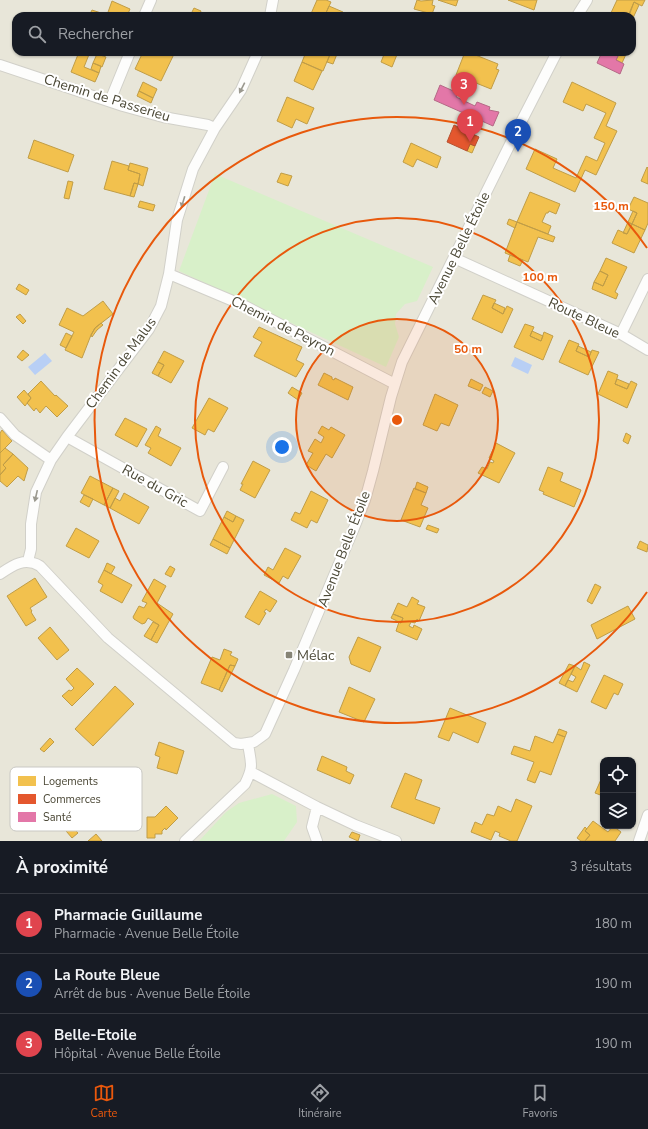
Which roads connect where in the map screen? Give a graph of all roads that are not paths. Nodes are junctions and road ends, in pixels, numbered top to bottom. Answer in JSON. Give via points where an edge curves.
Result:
{"nodes":[{"id":1,"x":150,"y":0,"type":"edge"},
{"id":2,"x":274,"y":0,"type":"edge"},
{"id":3,"x":587,"y":0,"type":"edge"},
{"id":4,"x":146,"y":12,"type":"edge"},
{"id":5,"x":271,"y":12,"type":"edge"},
{"id":6,"x":580,"y":12,"type":"edge"},
{"id":7,"x":128,"y":56,"type":"edge"},
{"id":8,"x":256,"y":56,"type":"edge"},
{"id":9,"x":555,"y":56,"type":"edge"},
{"id":10,"x":0,"y":65,"type":"edge"},
{"id":11,"x":110,"y":101,"type":"junction"},
{"id":12,"x":215,"y":128,"type":"junction"},
{"id":13,"x":454,"y":258,"type":"junction"},
{"id":14,"x":169,"y":274,"type":"junction"},
{"id":15,"x":648,"y":279,"type":"edge"},
{"id":16,"x":621,"y":334,"type":"junction"},
{"id":17,"x":648,"y":350,"type":"edge"},
{"id":18,"x":395,"y":384,"type":"junction"},
{"id":19,"x":0,"y":418,"type":"edge"},
{"id":20,"x":67,"y":437,"type":"junction"},
{"id":21,"x":51,"y":460,"type":"junction"},
{"id":22,"x":223,"y":467,"type":"dead end"},
{"id":23,"x":28,"y":561,"type":"junction"},
{"id":24,"x":0,"y":574,"type":"edge"},
{"id":25,"x":248,"y":744,"type":"junction"},
{"id":26,"x":251,"y":772,"type":"junction"},
{"id":27,"x":317,"y":807,"type":"junction"},
{"id":28,"x":648,"y":816,"type":"edge"},
{"id":29,"x":185,"y":841,"type":"edge"},
{"id":30,"x":317,"y":841,"type":"edge"},
{"id":31,"x":396,"y":841,"type":"edge"},
{"id":32,"x":639,"y":841,"type":"edge"}],
"edges":[{"from":1,"to":4,"type":"street"},
{"from":2,"to":5,"type":"street"},
{"from":3,"to":6,"type":"street"},
{"from":7,"to":11,"type":"street"},
{"from":8,"to":12,"type":"street","name":"Chemin de Malus","one_way":true,"via":[[241,90]]},
{"from":9,"to":13,"type":"street","name":"Avenue Belle Étoile"},
{"from":10,"to":11,"type":"street","name":"Chemin de Passerieu"},
{"from":11,"to":12,"type":"street","name":"Chemin de Passerieu","via":[[163,117]]},
{"from":12,"to":14,"type":"street","name":"Chemin de Malus","one_way":true,"via":[[193,169],[177,220]]},
{"from":13,"to":16,"type":"street","name":"Route Bleue"},
{"from":13,"to":18,"type":"street","name":"Avenue Belle Étoile","via":[[402,362]]},
{"from":14,"to":18,"type":"street","name":"Chemin de Peyron","via":[[245,306]]},
{"from":14,"to":20,"type":"street","name":"Chemin de Malus","via":[[161,306],[149,330]]},
{"from":15,"to":16,"type":"street"},
{"from":16,"to":17,"type":"street","name":"Route Bleue"},
{"from":18,"to":25,"type":"street","name":"Avenue Belle Étoile","via":[[374,471],[320,612],[268,729],[260,739]]},
{"from":19,"to":21,"type":"street","via":[[15,435]]},
{"from":20,"to":21,"type":"street","name":"Chemin de Malus"},
{"from":20,"to":22,"type":"street","name":"Rue du Gric","via":[[200,511]]},
{"from":21,"to":23,"type":"street","name":"Chemin de Malus","one_way":true,"via":[[36,492]]},
{"from":23,"to":24,"type":"street","via":[[18,563]]},
{"from":23,"to":25,"type":"street","via":[[40,566],[108,638],[234,743]]},
{"from":25,"to":26,"type":"street"},
{"from":26,"to":27,"type":"street"},
{"from":26,"to":29,"type":"street","via":[[245,784]]},
{"from":27,"to":30,"type":"street","via":[[312,827]]},
{"from":27,"to":31,"type":"street"},
{"from":28,"to":32,"type":"street"}]}
